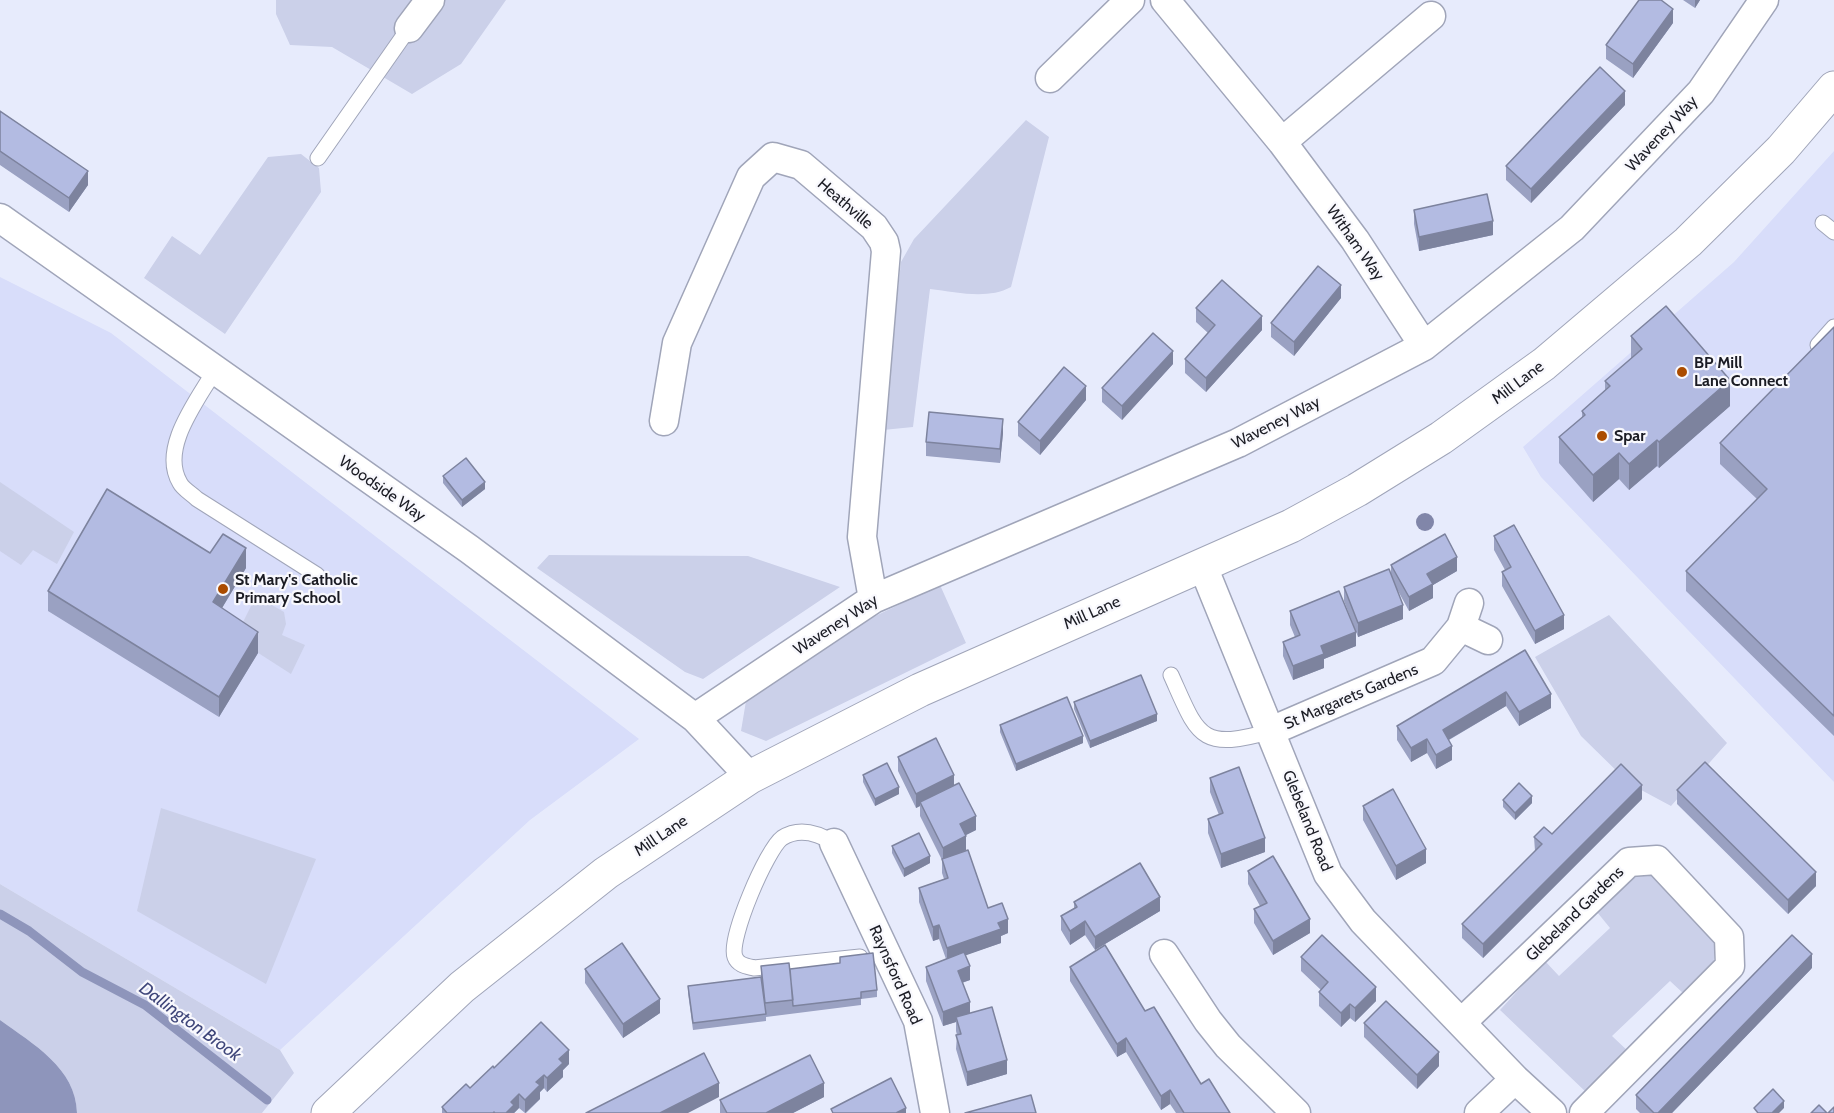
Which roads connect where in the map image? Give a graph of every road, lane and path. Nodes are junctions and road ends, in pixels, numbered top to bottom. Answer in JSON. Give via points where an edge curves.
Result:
{"nodes":[{"id":1,"x":430,"y":0,"type":"edge"},
{"id":2,"x":1130,"y":0,"type":"edge"},
{"id":3,"x":1165,"y":0,"type":"edge"},
{"id":4,"x":1764,"y":0,"type":"edge"},
{"id":5,"x":1431,"y":16,"type":"dead end"},
{"id":6,"x":409,"y":28,"type":"joint"},
{"id":7,"x":1050,"y":78,"type":"dead end"},
{"id":8,"x":1834,"y":88,"type":"edge"},
{"id":9,"x":1282,"y":142,"type":"junction"},
{"id":10,"x":318,"y":158,"type":"dead end"},
{"id":11,"x":0,"y":218,"type":"edge"},
{"id":12,"x":1834,"y":327,"type":"edge"},
{"id":13,"x":1424,"y":346,"type":"junction"},
{"id":14,"x":1810,"y":353,"type":"edge"},
{"id":15,"x":215,"y":370,"type":"junction"},
{"id":16,"x":664,"y":421,"type":"dead end"},
{"id":17,"x":1202,"y":564,"type":"junction"},
{"id":18,"x":316,"y":575,"type":"dead end"},
{"id":19,"x":873,"y":599,"type":"junction"},
{"id":20,"x":1488,"y":639,"type":"dead end"},
{"id":21,"x":1171,"y":675,"type":"dead end"},
{"id":22,"x":695,"y":718,"type":"junction"},
{"id":23,"x":1270,"y":731,"type":"junction"},
{"id":24,"x":750,"y":777,"type":"junction"},
{"id":25,"x":834,"y":843,"type":"joint"},
{"id":26,"x":886,"y":954,"type":"junction"},
{"id":27,"x":1164,"y":954,"type":"dead end"},
{"id":28,"x":1462,"y":1022,"type":"junction"},
{"id":29,"x":1515,"y":1079,"type":"junction"},
{"id":30,"x":328,"y":1113,"type":"edge"},
{"id":31,"x":935,"y":1113,"type":"edge"},
{"id":32,"x":1296,"y":1113,"type":"edge"},
{"id":33,"x":1479,"y":1113,"type":"edge"},
{"id":34,"x":1552,"y":1113,"type":"edge"},
{"id":35,"x":1584,"y":1113,"type":"edge"}],
"edges":[{"from":1,"to":6,"type":"street"},
{"from":2,"to":7,"type":"street"},
{"from":3,"to":9,"type":"street","name":"Witham Way"},
{"from":4,"to":13,"type":"street","name":"Waveney Way","via":[[1701,92],[1572,228]]},
{"from":5,"to":9,"type":"street"},
{"from":6,"to":10,"type":"lane"},
{"from":8,"to":17,"type":"street","name":"Mill Lane","via":[[1722,210],[1605,314],[1499,398],[1357,490],[1291,526]]},
{"from":9,"to":13,"type":"street","name":"Witham Way","via":[[1355,240]]},
{"from":11,"to":15,"type":"street","name":"Woodside Way"},
{"from":12,"to":14,"type":"lane"},
{"from":13,"to":19,"type":"street","name":"Waveney Way","via":[[1238,443]]},
{"from":15,"to":18,"type":"lane","via":[[177,443],[174,466],[180,484],[197,499]]},
{"from":15,"to":22,"type":"street","name":"Woodside Way","via":[[469,549]]},
{"from":16,"to":19,"type":"street","name":"Heathville","via":[[677,343],[751,177],[773,157],[801,165],[874,227],[886,251],[862,537]]},
{"from":17,"to":23,"type":"street","name":"Glebeland Road"},
{"from":17,"to":24,"type":"street","name":"Mill Lane","via":[[920,690]]},
{"from":19,"to":22,"type":"street","name":"Waveney Way"},
{"from":20,"to":23,"type":"street","name":"St Margarets Gardens","via":[[1465,615],[1433,661]]},
{"from":21,"to":23,"type":"lane","via":[[1191,719],[1205,735],[1238,741]]},
{"from":22,"to":24,"type":"street","name":"Woodside Way"},
{"from":23,"to":28,"type":"street","name":"Glebeland Road","via":[[1328,874],[1362,921]]},
{"from":24,"to":30,"type":"street","name":"Mill Lane","via":[[606,873],[462,987]]},
{"from":25,"to":26,"type":"street","name":"Raynsford Road"},
{"from":25,"to":26,"type":"lane","via":[[813,833],[796,832],[780,840],[768,857],[742,920],[735,957],[739,963],[754,968]]},
{"from":26,"to":31,"type":"street","name":"Raynsford Road","via":[[918,1022]]},
{"from":27,"to":32,"type":"street","via":[[1208,1022]]},
{"from":28,"to":29,"type":"street","name":"Glebeland Road"},
{"from":28,"to":35,"type":"street","name":"Glebeland Gardens","via":[[1629,862],[1657,860],[1729,937],[1730,966]]},
{"from":29,"to":33,"type":"street"},
{"from":29,"to":34,"type":"street","name":"Glebeland Road"}]}
